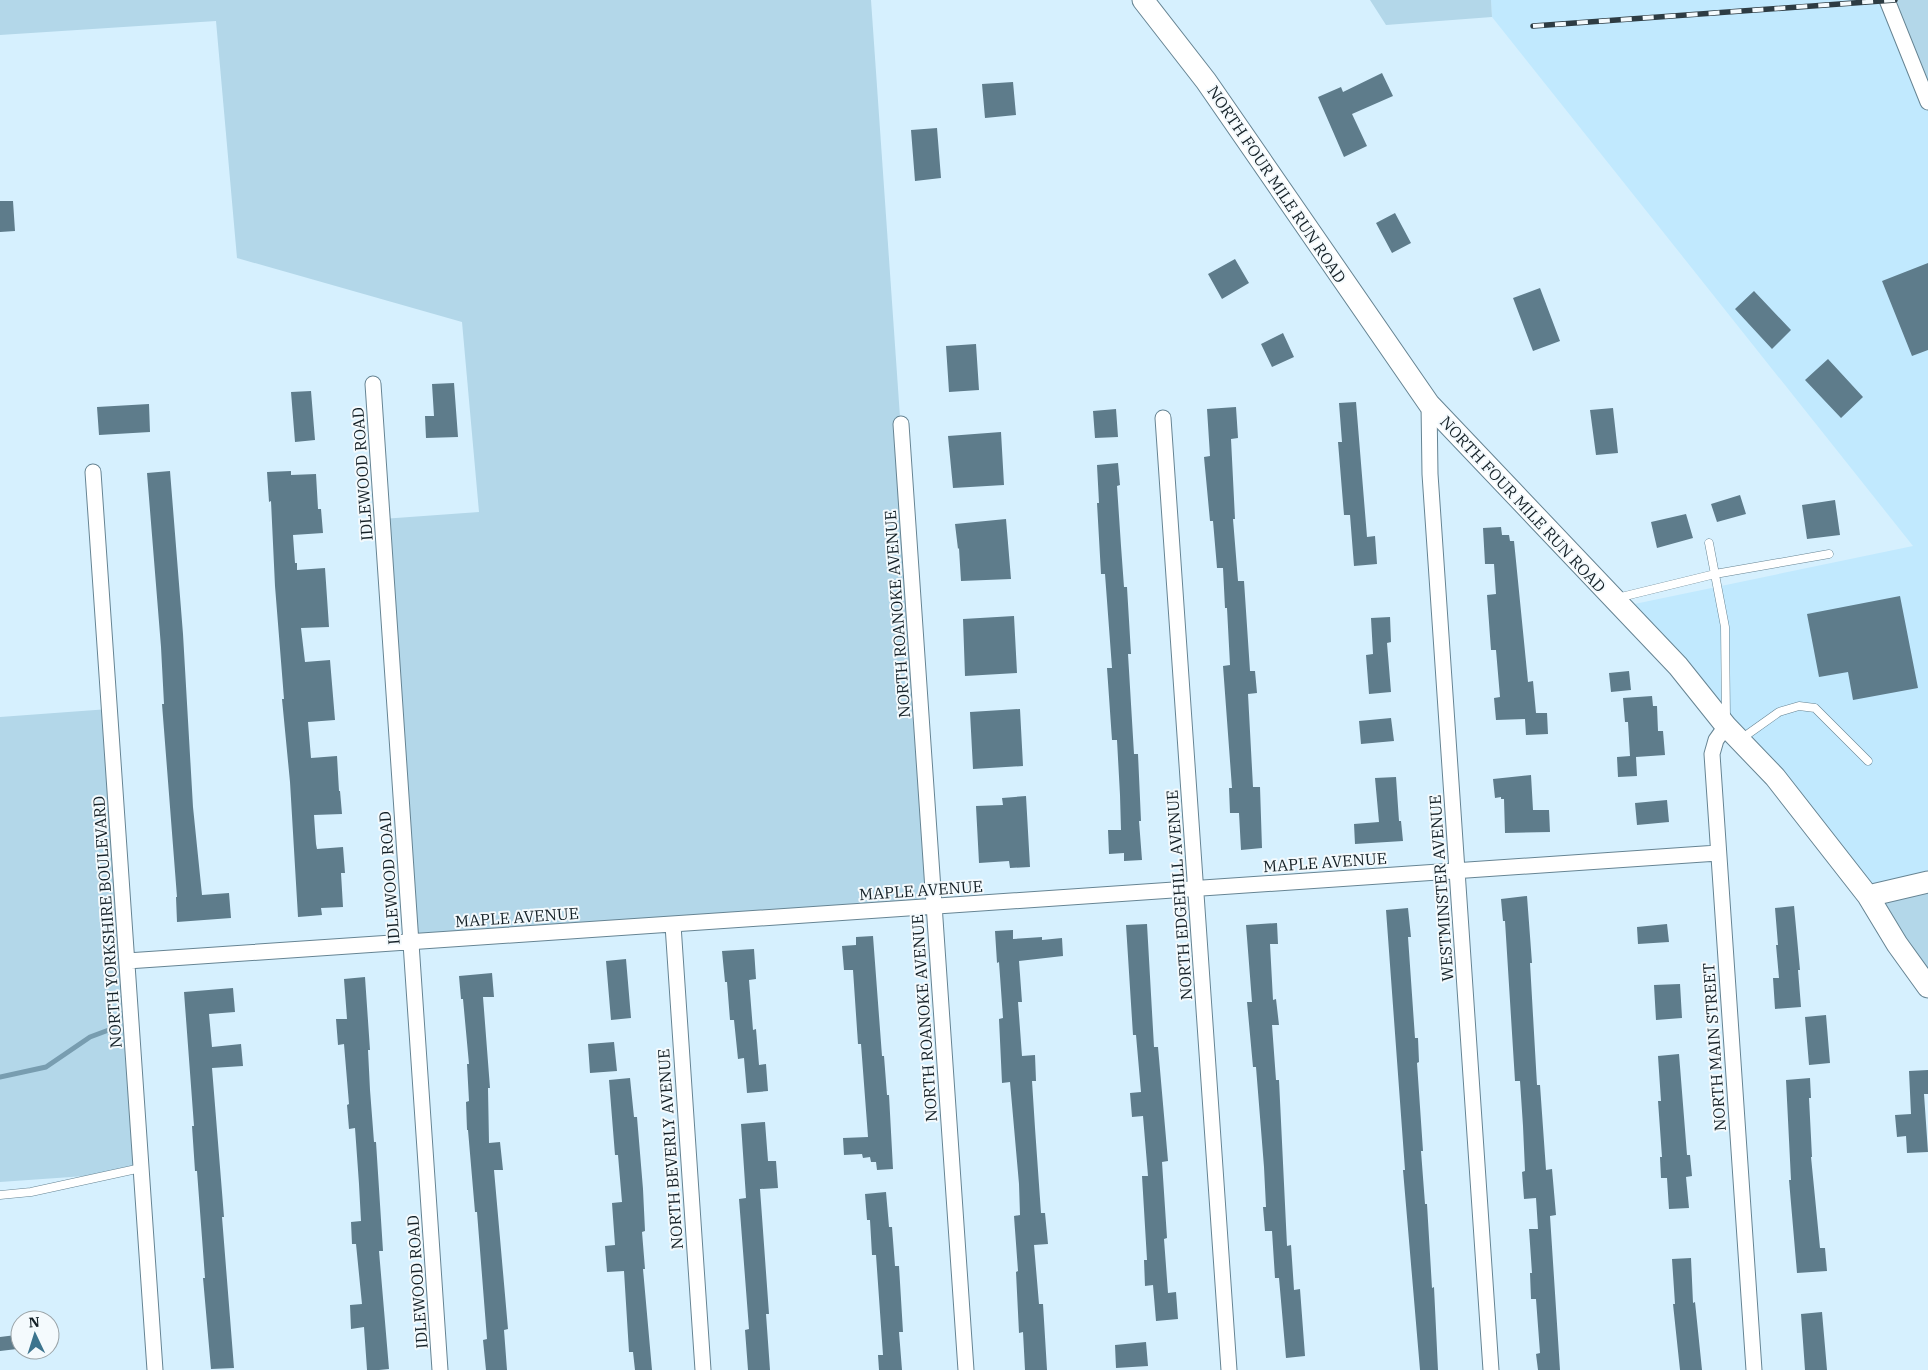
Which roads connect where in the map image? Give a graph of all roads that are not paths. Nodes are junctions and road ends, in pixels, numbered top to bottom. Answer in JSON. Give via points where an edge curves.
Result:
{"nodes":[{"id":1,"x":1143,"y":0,"type":"edge"},
{"id":2,"x":1887,"y":0,"type":"edge"},
{"id":3,"x":1928,"y":102,"type":"edge"},
{"id":4,"x":373,"y":384,"type":"dead end"},
{"id":5,"x":1428,"y":404,"type":"junction"},
{"id":6,"x":1163,"y":418,"type":"dead end"},
{"id":7,"x":901,"y":424,"type":"dead end"},
{"id":8,"x":93,"y":472,"type":"dead end"},
{"id":9,"x":1708,"y":543,"type":"dead end"},
{"id":10,"x":1830,"y":554,"type":"dead end"},
{"id":11,"x":1715,"y":574,"type":"junction"},
{"id":12,"x":1613,"y":599,"type":"junction"},
{"id":13,"x":1733,"y":733,"type":"junction"},
{"id":14,"x":1868,"y":761,"type":"dead end"},
{"id":15,"x":1718,"y":853,"type":"junction"},
{"id":16,"x":1457,"y":870,"type":"junction"},
{"id":17,"x":1928,"y":882,"type":"edge"},
{"id":18,"x":1196,"y":888,"type":"junction"},
{"id":19,"x":1868,"y":896,"type":"junction"},
{"id":20,"x":934,"y":906,"type":"junction"},
{"id":21,"x":673,"y":925,"type":"junction"},
{"id":22,"x":411,"y":942,"type":"junction"},
{"id":23,"x":127,"y":961,"type":"junction"},
{"id":24,"x":1928,"y":987,"type":"edge"},
{"id":25,"x":141,"y":1168,"type":"junction"},
{"id":26,"x":0,"y":1195,"type":"edge"},
{"id":27,"x":155,"y":1370,"type":"edge"},
{"id":28,"x":440,"y":1370,"type":"edge"},
{"id":29,"x":703,"y":1370,"type":"edge"},
{"id":30,"x":966,"y":1370,"type":"edge"},
{"id":31,"x":1229,"y":1370,"type":"edge"},
{"id":32,"x":1492,"y":1370,"type":"edge"},
{"id":33,"x":1754,"y":1370,"type":"edge"}],
"edges":[{"from":1,"to":5,"type":"street","name":"NORTH FOUR MILE RUN ROAD","via":[[1206,81]]},
{"from":2,"to":3,"type":"street"},
{"from":4,"to":22,"type":"street","name":"IDLEWOOD ROAD"},
{"from":5,"to":12,"type":"street","name":"NORTH FOUR MILE RUN ROAD"},
{"from":5,"to":16,"type":"street","name":"WESTMINSTER AVENUE"},
{"from":6,"to":18,"type":"street","name":"NORTH EDGEHILL AVENUE"},
{"from":7,"to":20,"type":"street","name":"NORTH ROANOKE AVENUE"},
{"from":8,"to":23,"type":"street","name":"NORTH YORKSHIRE BOULEVARD"},
{"from":9,"to":11,"type":"lane"},
{"from":10,"to":11,"type":"lane"},
{"from":11,"to":12,"type":"lane"},
{"from":11,"to":13,"type":"lane","via":[[1725,627]]},
{"from":12,"to":13,"type":"street","name":"NORTH FOUR MILE RUN ROAD","via":[[1678,666]]},
{"from":13,"to":14,"type":"lane","via":[[1779,712],[1799,706],[1815,708]]},
{"from":13,"to":15,"type":"street","name":"NORTH MAIN STREET","via":[[1716,740],[1712,754]]},
{"from":13,"to":19,"type":"street","name":"NORTH FOUR MILE RUN ROAD","via":[[1775,778]]},
{"from":15,"to":16,"type":"street","name":"MAPLE AVENUE"},
{"from":15,"to":33,"type":"street","name":"NORTH MAIN STREET"},
{"from":16,"to":18,"type":"street","name":"MAPLE AVENUE"},
{"from":16,"to":32,"type":"street","name":"WESTMINSTER AVENUE"},
{"from":17,"to":19,"type":"street"},
{"from":18,"to":20,"type":"street","name":"MAPLE AVENUE"},
{"from":18,"to":31,"type":"street","name":"NORTH EDGEHILL AVENUE"},
{"from":19,"to":24,"type":"street","name":"NORTH FOUR MILE RUN ROAD"},
{"from":20,"to":21,"type":"street","name":"MAPLE AVENUE"},
{"from":20,"to":30,"type":"street","name":"NORTH ROANOKE AVENUE"},
{"from":21,"to":22,"type":"street","name":"MAPLE AVENUE"},
{"from":21,"to":29,"type":"street","name":"NORTH BEVERLY AVENUE"},
{"from":22,"to":23,"type":"street","name":"MAPLE AVENUE"},
{"from":22,"to":28,"type":"street","name":"IDLEWOOD ROAD"},
{"from":23,"to":25,"type":"street","name":"NORTH YORKSHIRE BOULEVARD"},
{"from":25,"to":26,"type":"lane","via":[[38,1191]]},
{"from":25,"to":27,"type":"street","name":"NORTH YORKSHIRE BOULEVARD"}]}
